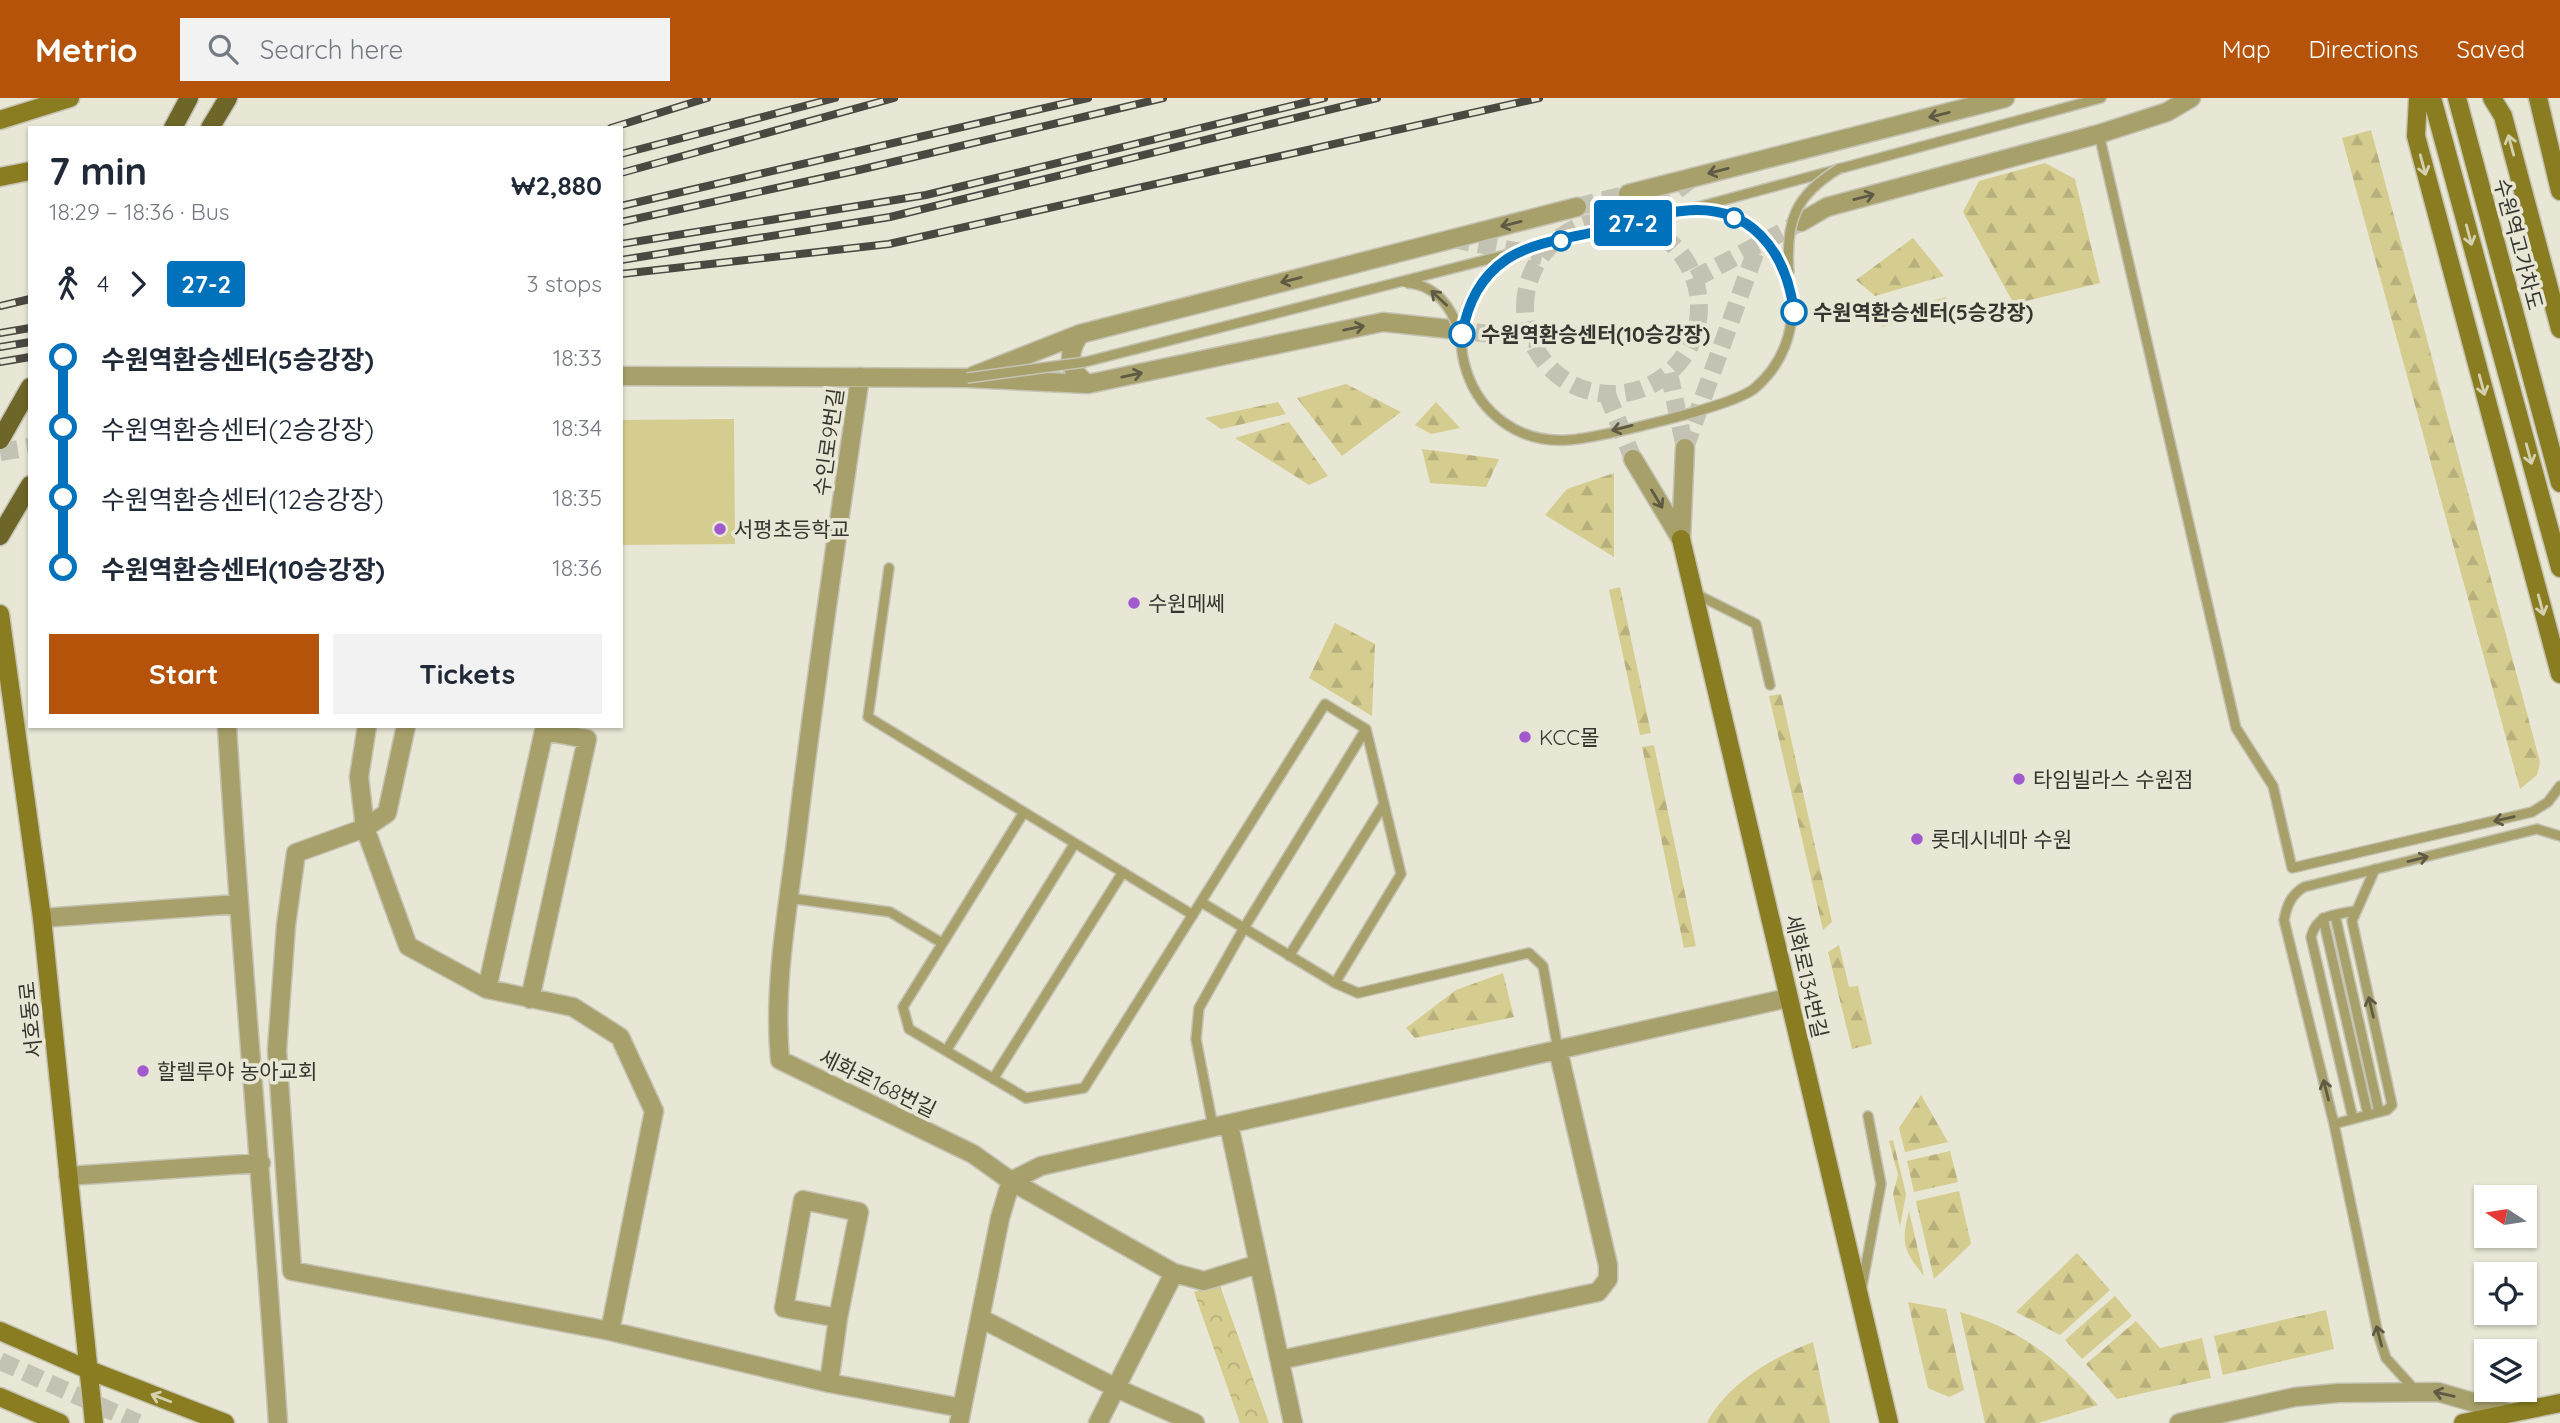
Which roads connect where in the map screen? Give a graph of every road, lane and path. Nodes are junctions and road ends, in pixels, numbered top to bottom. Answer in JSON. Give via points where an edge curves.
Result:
{"nodes":[{"id":1,"x":70,"y":98,"type":"edge"},
{"id":2,"x":189,"y":98,"type":"edge"},
{"id":3,"x":228,"y":98,"type":"edge"},
{"id":4,"x":2005,"y":98,"type":"edge"},
{"id":5,"x":2101,"y":98,"type":"edge"},
{"id":6,"x":2156,"y":98,"type":"edge"},
{"id":7,"x":2191,"y":98,"type":"edge"},
{"id":8,"x":2409,"y":98,"type":"edge"},
{"id":9,"x":2418,"y":98,"type":"edge"},
{"id":10,"x":2432,"y":98,"type":"edge"},
{"id":11,"x":2457,"y":98,"type":"edge"},
{"id":12,"x":2492,"y":98,"type":"edge"},
{"id":13,"x":2538,"y":98,"type":"edge"},
{"id":14,"x":0,"y":120,"type":"edge"},
{"id":15,"x":2141,"y":120,"type":"junction"},
{"id":16,"x":174,"y":126,"type":"edge"},
{"id":17,"x":211,"y":126,"type":"edge"},
{"id":18,"x":2099,"y":134,"type":"junction"},
{"id":19,"x":2416,"y":136,"type":"junction"},
{"id":20,"x":1840,"y":168,"type":"junction"},
{"id":21,"x":28,"y":171,"type":"edge"},
{"id":22,"x":0,"y":177,"type":"edge"},
{"id":23,"x":2560,"y":191,"type":"edge"},
{"id":24,"x":1628,"y":194,"type":"tunnel mouth"},
{"id":25,"x":1577,"y":207,"type":"tunnel mouth"},
{"id":26,"x":1682,"y":211,"type":"junction"},
{"id":27,"x":1801,"y":222,"type":"tunnel mouth"},
{"id":28,"x":1536,"y":247,"type":"junction"},
{"id":29,"x":1790,"y":282,"type":"junction"},
{"id":30,"x":1397,"y":283,"type":"junction"},
{"id":31,"x":2560,"y":329,"type":"edge"},
{"id":32,"x":1455,"y":333,"type":"junction"},
{"id":33,"x":1080,"y":334,"type":"junction"},
{"id":34,"x":623,"y":376,"type":"edge"},
{"id":35,"x":860,"y":377,"type":"junction"},
{"id":36,"x":967,"y":379,"type":"junction"},
{"id":37,"x":1088,"y":384,"type":"junction"},
{"id":38,"x":28,"y":391,"type":"edge"},
{"id":39,"x":0,"y":440,"type":"edge"},
{"id":40,"x":1685,"y":447,"type":"dead end"},
{"id":41,"x":1633,"y":459,"type":"tunnel mouth"},
{"id":42,"x":2560,"y":484,"type":"edge"},
{"id":43,"x":28,"y":488,"type":"edge"},
{"id":44,"x":0,"y":536,"type":"edge"},
{"id":45,"x":1681,"y":539,"type":"junction"},
{"id":46,"x":888,"y":568,"type":"dead end"},
{"id":47,"x":2560,"y":568,"type":"edge"},
{"id":48,"x":1694,"y":593,"type":"junction"},
{"id":49,"x":0,"y":614,"type":"edge"},
{"id":50,"x":2560,"y":673,"type":"edge"},
{"id":51,"x":1770,"y":685,"type":"dead end"},
{"id":52,"x":228,"y":728,"type":"edge"},
{"id":53,"x":368,"y":728,"type":"edge"},
{"id":54,"x":406,"y":728,"type":"edge"},
{"id":55,"x":1366,"y":729,"type":"junction"},
{"id":56,"x":807,"y":749,"type":"joint"},
{"id":57,"x":2560,"y":786,"type":"edge"},
{"id":58,"x":1384,"y":804,"type":"junction"},
{"id":59,"x":1024,"y":812,"type":"junction"},
{"id":60,"x":365,"y":828,"type":"junction"},
{"id":61,"x":2560,"y":836,"type":"edge"},
{"id":62,"x":1075,"y":843,"type":"junction"},
{"id":63,"x":2375,"y":869,"type":"junction"},
{"id":64,"x":1123,"y":872,"type":"junction"},
{"id":65,"x":789,"y":898,"type":"junction"},
{"id":66,"x":1201,"y":902,"type":"junction"},
{"id":67,"x":238,"y":904,"type":"junction"},
{"id":68,"x":2355,"y":911,"type":"junction"},
{"id":69,"x":1193,"y":915,"type":"junction"},
{"id":70,"x":2335,"y":915,"type":"junction"},
{"id":71,"x":42,"y":918,"type":"junction"},
{"id":72,"x":2323,"y":918,"type":"junction"},
{"id":73,"x":1244,"y":928,"type":"junction"},
{"id":74,"x":942,"y":943,"type":"junction"},
{"id":75,"x":1289,"y":956,"type":"junction"},
{"id":76,"x":1335,"y":983,"type":"junction"},
{"id":77,"x":487,"y":989,"type":"junction"},
{"id":78,"x":1788,"y":998,"type":"junction"},
{"id":79,"x":530,"y":999,"type":"junction"},
{"id":80,"x":1558,"y":1050,"type":"junction"},
{"id":81,"x":946,"y":1051,"type":"junction"},
{"id":82,"x":993,"y":1079,"type":"junction"},
{"id":83,"x":2379,"y":1112,"type":"junction"},
{"id":84,"x":2368,"y":1115,"type":"junction"},
{"id":85,"x":1868,"y":1116,"type":"dead end"},
{"id":86,"x":2353,"y":1119,"type":"junction"},
{"id":87,"x":2334,"y":1124,"type":"junction"},
{"id":88,"x":1221,"y":1127,"type":"junction"},
{"id":89,"x":261,"y":1163,"type":"junction"},
{"id":90,"x":68,"y":1176,"type":"junction"},
{"id":91,"x":1011,"y":1181,"type":"junction"},
{"id":92,"x":1258,"y":1264,"type":"junction"},
{"id":93,"x":1174,"y":1273,"type":"junction"},
{"id":94,"x":1860,"y":1298,"type":"junction"},
{"id":95,"x":838,"y":1318,"type":"junction"},
{"id":96,"x":980,"y":1318,"type":"junction"},
{"id":97,"x":0,"y":1331,"type":"edge"},
{"id":98,"x":610,"y":1331,"type":"junction"},
{"id":99,"x":1280,"y":1360,"type":"junction"},
{"id":100,"x":89,"y":1370,"type":"junction"},
{"id":101,"x":829,"y":1383,"type":"junction"},
{"id":102,"x":1116,"y":1388,"type":"junction"},
{"id":103,"x":2417,"y":1391,"type":"junction"},
{"id":104,"x":0,"y":1397,"type":"edge"},
{"id":105,"x":2560,"y":1403,"type":"edge"},
{"id":106,"x":2510,"y":1413,"type":"junction"},
{"id":107,"x":961,"y":1416,"type":"edge"},
{"id":108,"x":60,"y":1423,"type":"edge"},
{"id":109,"x":94,"y":1423,"type":"edge"},
{"id":110,"x":225,"y":1423,"type":"edge"},
{"id":111,"x":278,"y":1423,"type":"edge"},
{"id":112,"x":1098,"y":1423,"type":"edge"},
{"id":113,"x":1195,"y":1423,"type":"edge"},
{"id":114,"x":1293,"y":1423,"type":"edge"},
{"id":115,"x":1889,"y":1423,"type":"edge"},
{"id":116,"x":2179,"y":1423,"type":"edge"},
{"id":117,"x":2463,"y":1423,"type":"edge"}],
"edges":[{"from":1,"to":14,"type":"main road"},
{"from":2,"to":16,"type":"main road"},
{"from":3,"to":17,"type":"main road"},
{"from":4,"to":24,"type":"street","one_way":true},
{"from":5,"to":20,"type":"lane"},
{"from":6,"to":15,"type":"street"},
{"from":7,"to":15,"type":"street"},
{"from":8,"to":19,"type":"lane"},
{"from":9,"to":19,"type":"main road"},
{"from":10,"to":47,"type":"main road","one_way":true},
{"from":11,"to":42,"type":"main road","name":"수원역고가차도"},
{"from":31,"to":12,"type":"main road","one_way":true,"via":[[2503,116]]},
{"from":13,"to":23,"type":"main road"},
{"from":15,"to":18,"type":"street"},
{"from":27,"to":18,"type":"street","one_way":true,"via":[[1827,207]]},
{"from":57,"to":18,"type":"lane","one_way":true,"via":[[2548,802],[2532,812],[2292,868],[2273,786],[2236,728]]},
{"from":19,"to":50,"type":"main road","one_way":true},
{"from":20,"to":26,"type":"lane","bridge":true},
{"from":20,"to":29,"type":"lane","bridge":true,"via":[[1816,183],[1799,202],[1790,227]]},
{"from":21,"to":22,"type":"main road"},
{"from":25,"to":33,"type":"street","one_way":true},
{"from":26,"to":28,"type":"lane","bridge":true},
{"from":26,"to":29,"type":"lane","bridge":true,"via":[[1710,211],[1737,219],[1779,256]]},
{"from":28,"to":30,"type":"lane","bridge":true},
{"from":28,"to":32,"type":"lane","bridge":true,"via":[[1508,258],[1485,279]]},
{"from":29,"to":32,"type":"lane","one_way":true,"bridge":true,"via":[[1794,312],[1789,341],[1775,368],[1754,389],[1728,403],[1579,439],[1550,441],[1521,434],[1496,418],[1476,396]]},
{"from":32,"to":30,"type":"lane","one_way":true,"bridge":true,"via":[[1455,316],[1444,300],[1427,288]]},
{"from":30,"to":36,"type":"lane","bridge":true,"via":[[1086,362]]},
{"from":37,"to":32,"type":"street","one_way":true,"via":[[1383,322]]},
{"from":33,"to":36,"type":"street"},
{"from":33,"to":37,"type":"street","via":[[1072,345],[1072,369]]},
{"from":34,"to":35,"type":"street","name":"수인로9번길"},
{"from":35,"to":36,"type":"street"},
{"from":35,"to":56,"type":"street","name":"수인로9번길"},
{"from":36,"to":37,"type":"street"},
{"from":38,"to":39,"type":"main road"},
{"from":40,"to":45,"type":"street"},
{"from":41,"to":45,"type":"street","one_way":true},
{"from":43,"to":44,"type":"main road"},
{"from":45,"to":48,"type":"main road","name":"세화로134번길"},
{"from":46,"to":59,"type":"lane","via":[[868,718]]},
{"from":48,"to":51,"type":"lane","via":[[1756,624]]},
{"from":48,"to":78,"type":"main road","name":"세화로134번길"},
{"from":49,"to":71,"type":"main road","name":"서호동로"},
{"from":52,"to":67,"type":"street"},
{"from":53,"to":60,"type":"street","via":[[359,777]]},
{"from":54,"to":60,"type":"street","via":[[387,813]]},
{"from":55,"to":58,"type":"lane"},
{"from":55,"to":66,"type":"lane","via":[[1325,704]]},
{"from":55,"to":73,"type":"lane"},
{"from":56,"to":65,"type":"street","name":"세화로168번길"},
{"from":58,"to":75,"type":"lane"},
{"from":58,"to":76,"type":"lane","via":[[1401,874]]},
{"from":59,"to":62,"type":"lane"},
{"from":59,"to":74,"type":"lane"},
{"from":60,"to":77,"type":"street","via":[[408,946]]},
{"from":60,"to":98,"type":"street","via":[[296,853],[277,1050],[292,1271]]},
{"from":63,"to":61,"type":"lane","one_way":true,"via":[[2537,829]]},
{"from":62,"to":64,"type":"lane"},
{"from":62,"to":81,"type":"lane"},
{"from":63,"to":68,"type":"lane"},
{"from":87,"to":63,"type":"lane","one_way":true,"via":[[2284,919],[2292,897],[2304,887]]},
{"from":64,"to":69,"type":"lane"},
{"from":64,"to":82,"type":"lane"},
{"from":65,"to":74,"type":"lane","via":[[890,912]]},
{"from":65,"to":91,"type":"street","name":"세화로168번길","via":[[779,1060],[973,1154]]},
{"from":66,"to":69,"type":"lane"},
{"from":66,"to":73,"type":"lane"},
{"from":67,"to":71,"type":"street"},
{"from":67,"to":89,"type":"street"},
{"from":68,"to":70,"type":"lane"},
{"from":83,"to":68,"type":"lane","one_way":true,"via":[[2392,1105],[2392,1098],[2353,932]]},
{"from":69,"to":82,"type":"lane","via":[[1084,1088],[1026,1098]]},
{"from":70,"to":72,"type":"lane"},
{"from":70,"to":83,"type":"lane"},
{"from":71,"to":90,"type":"main road","name":"서호동로"},
{"from":72,"to":84,"type":"lane"},
{"from":72,"to":86,"type":"lane","via":[[2314,923],[2311,937]]},
{"from":73,"to":75,"type":"lane"},
{"from":73,"to":88,"type":"lane","via":[[1199,1008],[1196,1039]]},
{"from":74,"to":81,"type":"lane","via":[[903,1007],[909,1029]]},
{"from":75,"to":76,"type":"lane"},
{"from":76,"to":80,"type":"lane","via":[[1358,993],[1529,953],[1543,966]]},
{"from":77,"to":79,"type":"street"},
{"from":77,"to":79,"type":"street","via":[[544,731],[587,739]]},
{"from":78,"to":80,"type":"street"},
{"from":78,"to":94,"type":"main road","name":"세화로134번길"},
{"from":79,"to":98,"type":"street","via":[[573,1007],[620,1037],[654,1111]]},
{"from":80,"to":88,"type":"street"},
{"from":80,"to":99,"type":"street","via":[[1608,1265],[1608,1279],[1598,1292]]},
{"from":81,"to":82,"type":"lane"},
{"from":83,"to":84,"type":"lane"},
{"from":84,"to":86,"type":"lane"},
{"from":85,"to":94,"type":"lane","via":[[1881,1184]]},
{"from":86,"to":87,"type":"lane"},
{"from":103,"to":87,"type":"lane","one_way":true,"via":[[2393,1369],[2382,1346]]},
{"from":88,"to":91,"type":"street","via":[[1041,1167]]},
{"from":88,"to":92,"type":"street"},
{"from":89,"to":90,"type":"street"},
{"from":89,"to":111,"type":"street"},
{"from":90,"to":100,"type":"main road","name":"서호동로"},
{"from":91,"to":93,"type":"street"},
{"from":91,"to":96,"type":"street"},
{"from":92,"to":93,"type":"street","via":[[1204,1281]]},
{"from":92,"to":99,"type":"street"},
{"from":93,"to":102,"type":"street"},
{"from":94,"to":115,"type":"main road","name":"세화로134번길"},
{"from":95,"to":95,"type":"street","via":[[859,1212],[803,1200],[784,1308]]},
{"from":95,"to":101,"type":"street"},
{"from":96,"to":102,"type":"street"},
{"from":96,"to":107,"type":"street"},
{"from":97,"to":100,"type":"main road"},
{"from":98,"to":101,"type":"street"},
{"from":99,"to":114,"type":"street"},
{"from":100,"to":109,"type":"main road","name":"서호동로"},
{"from":110,"to":100,"type":"main road","one_way":true},
{"from":101,"to":107,"type":"street"},
{"from":102,"to":112,"type":"street"},
{"from":102,"to":113,"type":"street"},
{"from":106,"to":103,"type":"street","one_way":true,"via":[[2438,1392]]},
{"from":103,"to":116,"type":"street","via":[[2295,1397]]},
{"from":104,"to":108,"type":"main road"},
{"from":105,"to":106,"type":"main road"},
{"from":106,"to":117,"type":"main road"}]}
